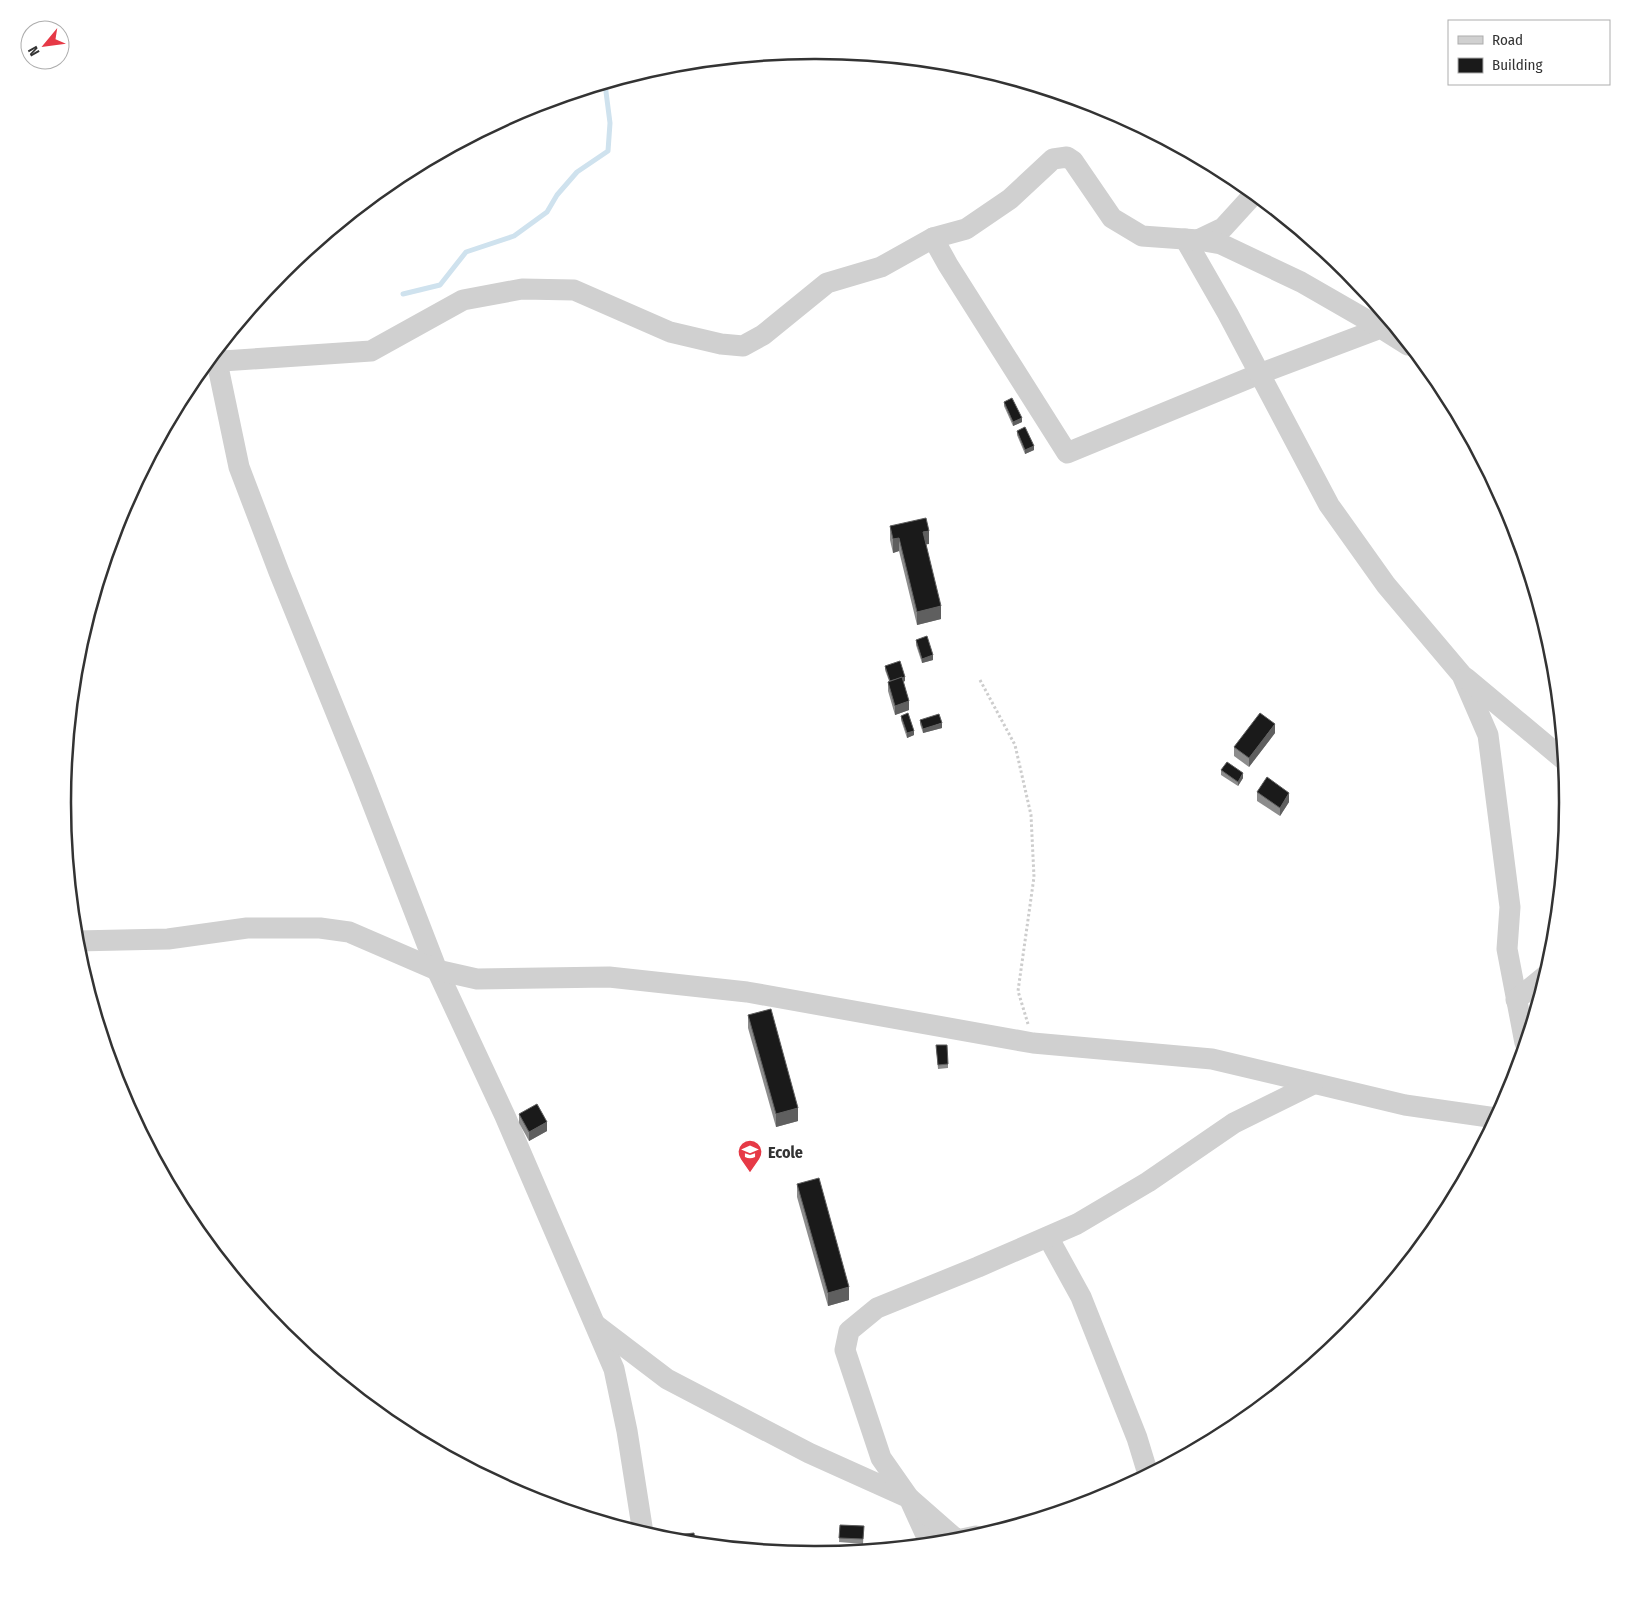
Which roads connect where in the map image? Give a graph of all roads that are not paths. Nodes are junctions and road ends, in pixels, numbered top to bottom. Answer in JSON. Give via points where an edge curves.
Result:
{"nodes":[{"id":1,"x":1249,"y":199,"type":"edge"},
{"id":2,"x":932,"y":238,"type":"junction"},
{"id":3,"x":1191,"y":239,"type":"junction"},
{"id":4,"x":1386,"y":326,"type":"edge"},
{"id":5,"x":1387,"y":327,"type":"edge"},
{"id":6,"x":219,"y":359,"type":"edge"},
{"id":7,"x":215,"y":364,"type":"edge"},
{"id":8,"x":1259,"y":374,"type":"junction"},
{"id":9,"x":1462,"y":675,"type":"junction"},
{"id":10,"x":1557,"y":754,"type":"edge"},
{"id":11,"x":85,"y":941,"type":"edge"},
{"id":12,"x":437,"y":970,"type":"junction"},
{"id":13,"x":1536,"y":984,"type":"edge"},
{"id":14,"x":1516,"y":1000,"type":"junction"},
{"id":15,"x":1522,"y":1032,"type":"edge"},
{"id":16,"x":1313,"y":1084,"type":"junction"},
{"id":17,"x":1488,"y":1117,"type":"edge"},
{"id":18,"x":1048,"y":1237,"type":"junction"},
{"id":19,"x":596,"y":1325,"type":"junction"},
{"id":20,"x":1146,"y":1469,"type":"edge"},
{"id":21,"x":909,"y":1498,"type":"junction"},
{"id":22,"x":642,"y":1525,"type":"edge"},
{"id":23,"x":950,"y":1534,"type":"edge"},
{"id":24,"x":927,"y":1537,"type":"edge"}],
"edges":[{"from":1,"to":3,"type":"street","via":[[1223,228]]},
{"from":2,"to":3,"type":"street","via":[[966,228],[1010,199],[1053,159],[1067,157],[1112,218],[1142,236]]},
{"from":2,"to":6,"type":"street","via":[[881,267],[826,283],[763,335],[743,346],[670,332],[574,290],[522,289],[463,300],[371,351]]},
{"from":2,"to":8,"type":"street","via":[[1067,452]]},
{"from":3,"to":4,"type":"street","via":[[1220,244],[1270,266]]},
{"from":3,"to":8,"type":"street"},
{"from":5,"to":8,"type":"street"},
{"from":7,"to":12,"type":"street","via":[[239,467]]},
{"from":8,"to":9,"type":"street","via":[[1329,505],[1386,585]]},
{"from":9,"to":10,"type":"street"},
{"from":9,"to":14,"type":"street","via":[[1488,736],[1510,907],[1506,949]]},
{"from":11,"to":12,"type":"street","via":[[168,939],[247,928],[320,928],[349,932]]},
{"from":12,"to":16,"type":"street","via":[[477,979],[609,977],[747,992],[1033,1043],[1212,1060]]},
{"from":12,"to":19,"type":"street"},
{"from":13,"to":14,"type":"street"},
{"from":14,"to":15,"type":"street"},
{"from":16,"to":17,"type":"street","via":[[1405,1105]]},
{"from":16,"to":18,"type":"street","via":[[1234,1123],[1148,1182],[1077,1224]]},
{"from":18,"to":20,"type":"street","via":[[1081,1297]]},
{"from":18,"to":21,"type":"street","via":[[877,1308],[850,1331],[845,1350],[881,1458]]},
{"from":19,"to":21,"type":"street","via":[[667,1379],[809,1453]]},
{"from":19,"to":22,"type":"street","via":[[614,1369]]},
{"from":21,"to":23,"type":"street"},
{"from":21,"to":24,"type":"street"}]}
